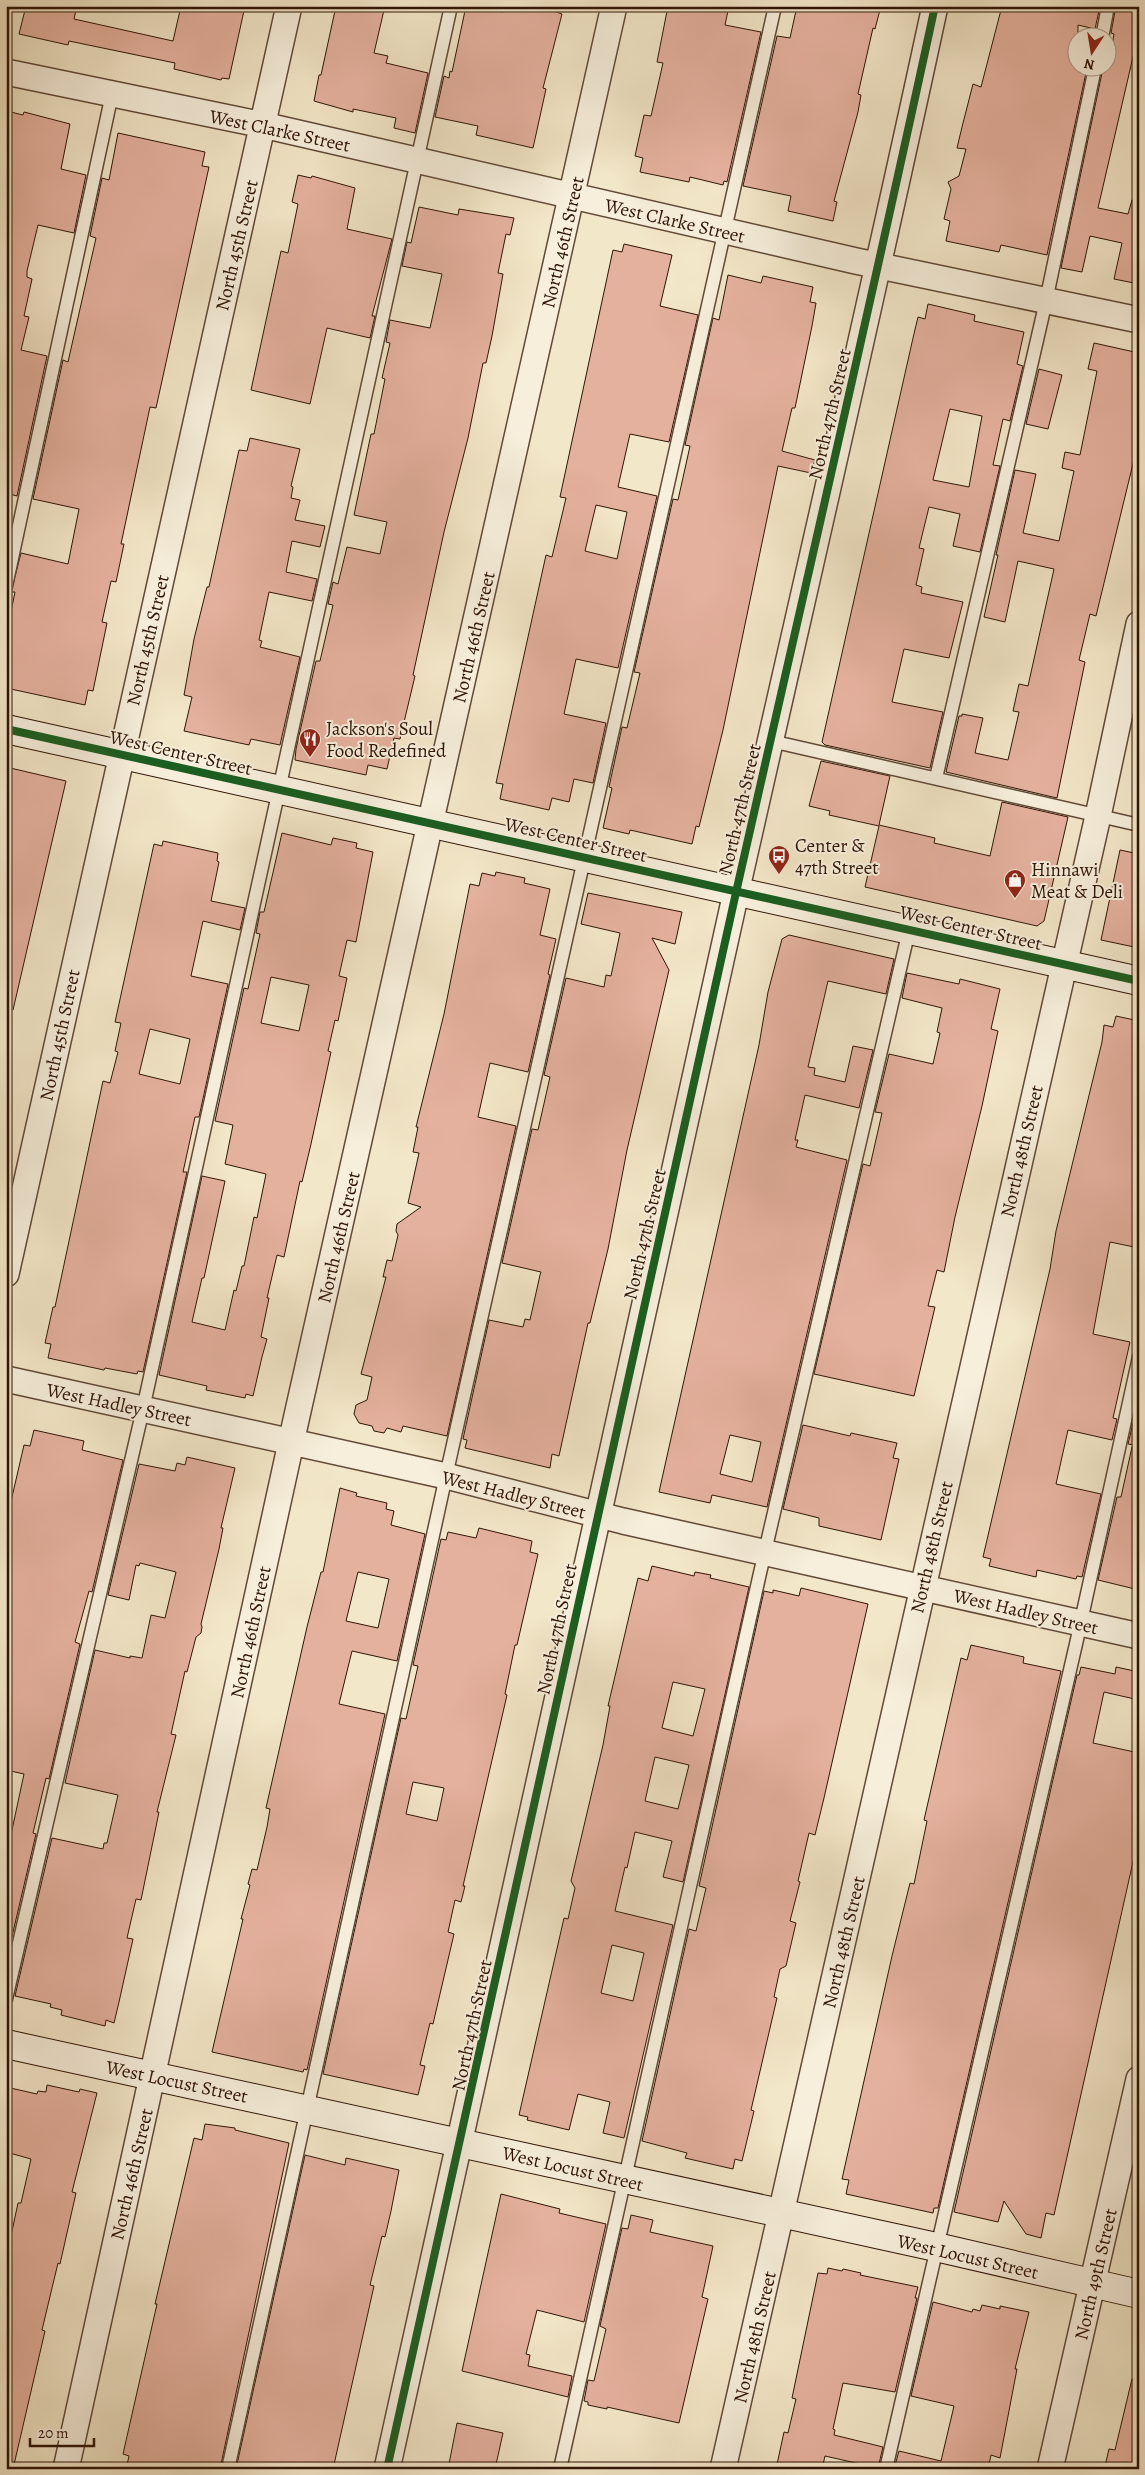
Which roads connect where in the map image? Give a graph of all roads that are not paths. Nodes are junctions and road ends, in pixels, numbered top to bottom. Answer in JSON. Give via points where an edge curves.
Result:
{"nodes":[{"id":1,"x":289,"y":6,"type":"edge"},
{"id":2,"x":451,"y":6,"type":"edge"},
{"id":3,"x":614,"y":6,"type":"edge"},
{"id":4,"x":775,"y":6,"type":"edge"},
{"id":5,"x":935,"y":6,"type":"edge"},
{"id":6,"x":1108,"y":6,"type":"edge"},
{"id":7,"x":1104,"y":28,"type":"edge"},
{"id":8,"x":6,"y":72,"type":"edge"},
{"id":9,"x":1093,"y":78,"type":"edge"},
{"id":10,"x":112,"y":94,"type":"junction"},
{"id":11,"x":263,"y":126,"type":"junction"},
{"id":12,"x":416,"y":161,"type":"junction"},
{"id":13,"x":572,"y":197,"type":"junction"},
{"id":14,"x":724,"y":231,"type":"junction"},
{"id":15,"x":879,"y":266,"type":"junction"},
{"id":16,"x":1046,"y":301,"type":"junction"},
{"id":17,"x":1139,"y":320,"type":"edge"},
{"id":18,"x":6,"y":586,"type":"edge"},
{"id":19,"x":1139,"y":624,"type":"edge"},
{"id":20,"x":6,"y":729,"type":"edge"},
{"id":21,"x":771,"y":741,"type":"junction"},
{"id":22,"x":121,"y":755,"type":"junction"},
{"id":23,"x":936,"y":778,"type":"junction"},
{"id":24,"x":280,"y":790,"type":"junction"},
{"id":25,"x":1098,"y":816,"type":"junction"},
{"id":26,"x":431,"y":824,"type":"junction"},
{"id":27,"x":1139,"y":825,"type":"edge"},
{"id":28,"x":585,"y":858,"type":"junction"},
{"id":29,"x":736,"y":892,"type":"junction"},
{"id":30,"x":909,"y":930,"type":"junction"},
{"id":31,"x":1062,"y":964,"type":"junction"},
{"id":32,"x":1139,"y":981,"type":"edge"},
{"id":33,"x":6,"y":1274,"type":"edge"},
{"id":34,"x":1139,"y":1357,"type":"edge"},
{"id":35,"x":6,"y":1379,"type":"edge"},
{"id":36,"x":143,"y":1409,"type":"junction"},
{"id":37,"x":292,"y":1441,"type":"junction"},
{"id":38,"x":446,"y":1476,"type":"junction"},
{"id":39,"x":598,"y":1515,"type":"junction"},
{"id":40,"x":766,"y":1552,"type":"junction"},
{"id":41,"x":922,"y":1587,"type":"junction"},
{"id":42,"x":1080,"y":1623,"type":"junction"},
{"id":43,"x":1139,"y":1636,"type":"edge"},
{"id":44,"x":6,"y":1999,"type":"edge"},
{"id":45,"x":6,"y":2044,"type":"edge"},
{"id":46,"x":153,"y":2076,"type":"junction"},
{"id":47,"x":1139,"y":2079,"type":"edge"},
{"id":48,"x":308,"y":2110,"type":"junction"},
{"id":49,"x":461,"y":2143,"type":"junction"},
{"id":50,"x":626,"y":2180,"type":"junction"},
{"id":51,"x":782,"y":2215,"type":"junction"},
{"id":52,"x":936,"y":2248,"type":"junction"},
{"id":53,"x":1093,"y":2284,"type":"junction"},
{"id":54,"x":1139,"y":2294,"type":"edge"},
{"id":55,"x":66,"y":2469,"type":"edge"},
{"id":56,"x":228,"y":2469,"type":"edge"},
{"id":57,"x":387,"y":2469,"type":"edge"},
{"id":58,"x":560,"y":2469,"type":"edge"},
{"id":59,"x":724,"y":2469,"type":"edge"},
{"id":60,"x":886,"y":2469,"type":"edge"},
{"id":61,"x":1050,"y":2469,"type":"edge"}],
"edges":[{"from":1,"to":11,"type":"street","name":"North 45th Street"},
{"from":2,"to":12,"type":"lane"},
{"from":3,"to":13,"type":"street","name":"North 46th Street"},
{"from":4,"to":14,"type":"lane"},
{"from":5,"to":15,"type":"street","name":"North 47th Street"},
{"from":6,"to":7,"type":"lane"},
{"from":8,"to":10,"type":"street","name":"West Clarke Street"},
{"from":9,"to":16,"type":"lane"},
{"from":10,"to":11,"type":"street","name":"West Clarke Street"},
{"from":10,"to":18,"type":"lane"},
{"from":11,"to":12,"type":"street","name":"West Clarke Street"},
{"from":11,"to":22,"type":"street","name":"North 45th Street"},
{"from":12,"to":13,"type":"street","name":"West Clarke Street"},
{"from":12,"to":24,"type":"lane"},
{"from":13,"to":14,"type":"street","name":"West Clarke Street"},
{"from":13,"to":26,"type":"street","name":"North 46th Street"},
{"from":14,"to":15,"type":"street","name":"West Clarke Street"},
{"from":14,"to":28,"type":"lane"},
{"from":15,"to":16,"type":"street","name":"West Clarke Street"},
{"from":15,"to":21,"type":"street","name":"North 47th Street"},
{"from":16,"to":17,"type":"street","name":"West Clarke Street"},
{"from":16,"to":23,"type":"lane"},
{"from":19,"to":25,"type":"street","name":"North 48th Street"},
{"from":20,"to":22,"type":"street","name":"West Center Street"},
{"from":21,"to":23,"type":"lane"},
{"from":21,"to":29,"type":"street","name":"North 47th Street"},
{"from":22,"to":24,"type":"street","name":"West Center Street"},
{"from":22,"to":33,"type":"street","name":"North 45th Street"},
{"from":23,"to":25,"type":"lane"},
{"from":24,"to":26,"type":"street","name":"West Center Street"},
{"from":24,"to":36,"type":"lane"},
{"from":25,"to":27,"type":"lane"},
{"from":25,"to":31,"type":"street","name":"North 48th Street"},
{"from":26,"to":28,"type":"street","name":"West Center Street"},
{"from":26,"to":37,"type":"street","name":"North 46th Street"},
{"from":28,"to":29,"type":"street","name":"West Center Street"},
{"from":28,"to":38,"type":"lane"},
{"from":29,"to":30,"type":"street","name":"West Center Street"},
{"from":29,"to":39,"type":"street","name":"North 47th Street"},
{"from":30,"to":31,"type":"street","name":"West Center Street"},
{"from":30,"to":40,"type":"lane"},
{"from":31,"to":32,"type":"street","name":"West Center Street"},
{"from":31,"to":41,"type":"street","name":"North 48th Street"},
{"from":34,"to":42,"type":"lane"},
{"from":35,"to":36,"type":"street","name":"West Hadley Street"},
{"from":36,"to":37,"type":"street","name":"West Hadley Street"},
{"from":36,"to":44,"type":"lane"},
{"from":37,"to":38,"type":"street","name":"West Hadley Street"},
{"from":37,"to":46,"type":"street","name":"North 46th Street"},
{"from":38,"to":39,"type":"street","name":"West Hadley Street"},
{"from":38,"to":48,"type":"lane"},
{"from":39,"to":40,"type":"street","name":"West Hadley Street"},
{"from":39,"to":49,"type":"street","name":"North 47th Street"},
{"from":40,"to":41,"type":"street","name":"West Hadley Street"},
{"from":40,"to":50,"type":"lane"},
{"from":41,"to":42,"type":"street","name":"West Hadley Street"},
{"from":41,"to":51,"type":"street","name":"North 48th Street"},
{"from":42,"to":43,"type":"street","name":"West Hadley Street"},
{"from":42,"to":52,"type":"lane"},
{"from":45,"to":46,"type":"street","name":"West Locust Street"},
{"from":46,"to":48,"type":"street","name":"West Locust Street"},
{"from":46,"to":55,"type":"street","name":"North 46th Street"},
{"from":47,"to":53,"type":"street","name":"North 49th Street"},
{"from":48,"to":49,"type":"street","name":"West Locust Street"},
{"from":48,"to":56,"type":"lane"},
{"from":49,"to":50,"type":"street","name":"West Locust Street"},
{"from":49,"to":57,"type":"street","name":"North 47th Street"},
{"from":50,"to":51,"type":"street","name":"West Locust Street"},
{"from":50,"to":58,"type":"lane"},
{"from":51,"to":52,"type":"street","name":"West Locust Street"},
{"from":51,"to":59,"type":"street","name":"North 48th Street"},
{"from":52,"to":53,"type":"street","name":"West Locust Street"},
{"from":52,"to":60,"type":"lane"},
{"from":53,"to":54,"type":"street","name":"West Locust Street"},
{"from":53,"to":61,"type":"street","name":"North 49th Street"}]}
